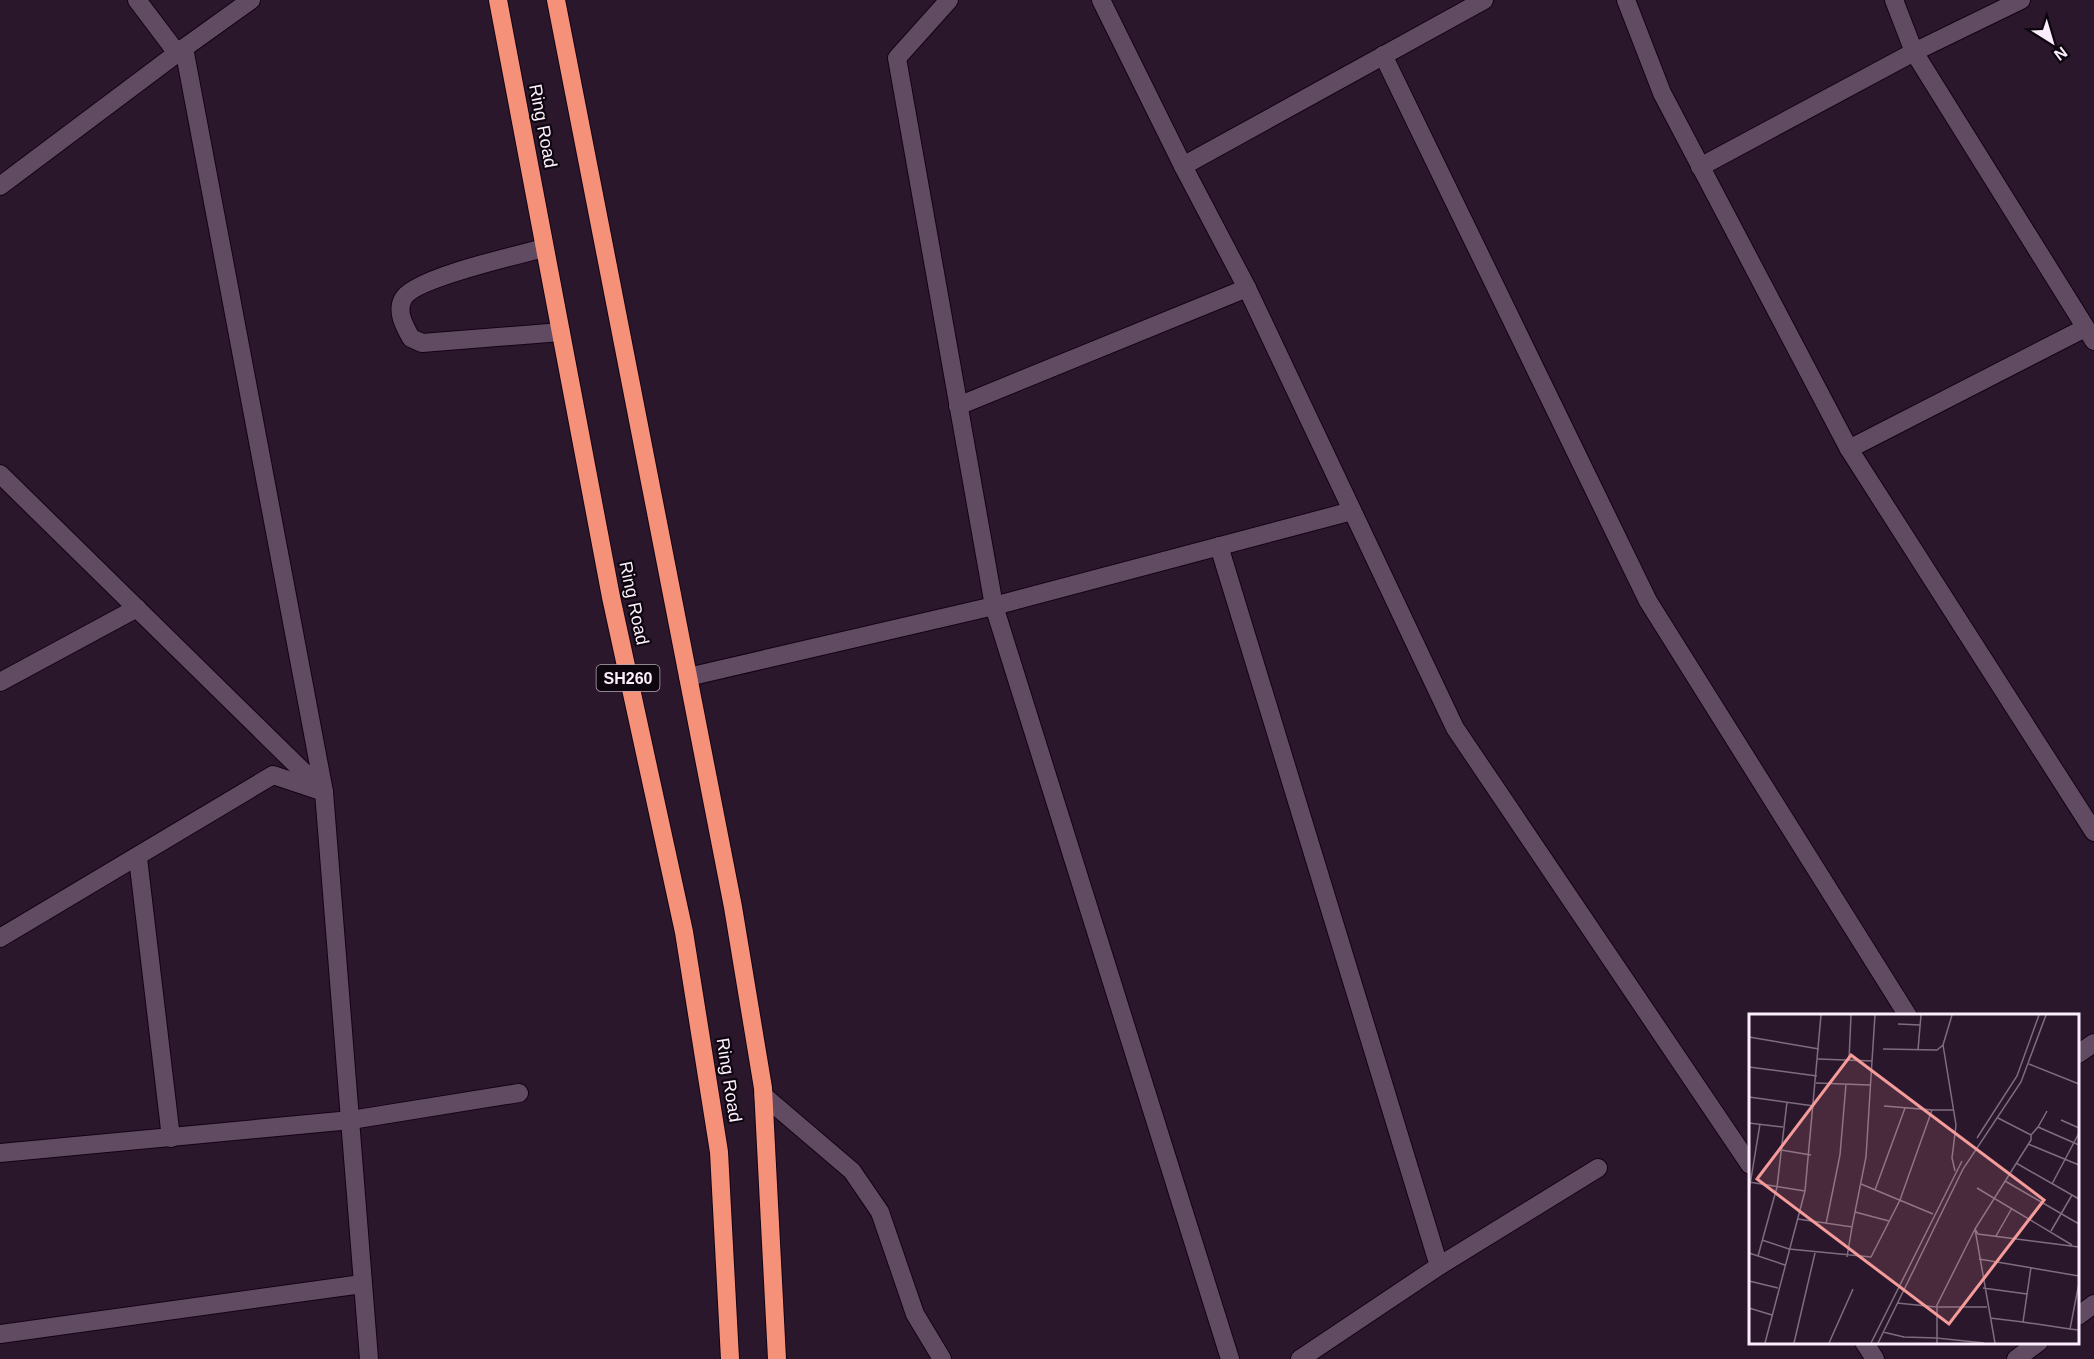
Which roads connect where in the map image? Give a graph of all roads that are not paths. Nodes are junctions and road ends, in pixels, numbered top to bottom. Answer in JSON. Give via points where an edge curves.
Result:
{"nodes":[{"id":1,"x":137,"y":0,"type":"edge"},
{"id":2,"x":251,"y":0,"type":"edge"},
{"id":3,"x":498,"y":0,"type":"edge"},
{"id":4,"x":556,"y":0,"type":"edge"},
{"id":5,"x":949,"y":0,"type":"edge"},
{"id":6,"x":1101,"y":0,"type":"edge"},
{"id":7,"x":1484,"y":0,"type":"edge"},
{"id":8,"x":1626,"y":0,"type":"edge"},
{"id":9,"x":1894,"y":0,"type":"edge"},
{"id":10,"x":2021,"y":0,"type":"edge"},
{"id":11,"x":181,"y":51,"type":"junction"},
{"id":12,"x":1914,"y":51,"type":"junction"},
{"id":13,"x":1383,"y":55,"type":"junction"},
{"id":14,"x":1183,"y":166,"type":"junction"},
{"id":15,"x":1700,"y":168,"type":"junction"},
{"id":16,"x":0,"y":186,"type":"edge"},
{"id":17,"x":544,"y":248,"type":"junction"},
{"id":18,"x":1247,"y":288,"type":"junction"},
{"id":19,"x":561,"y":332,"type":"junction"},
{"id":20,"x":2090,"y":335,"type":"edge"},
{"id":21,"x":958,"y":406,"type":"junction"},
{"id":22,"x":1849,"y":449,"type":"junction"},
{"id":23,"x":0,"y":474,"type":"edge"},
{"id":24,"x":1352,"y":511,"type":"junction"},
{"id":25,"x":1219,"y":546,"type":"junction"},
{"id":26,"x":994,"y":606,"type":"junction"},
{"id":27,"x":137,"y":608,"type":"junction"},
{"id":28,"x":688,"y":677,"type":"junction"},
{"id":29,"x":0,"y":682,"type":"edge"},
{"id":30,"x":324,"y":792,"type":"junction"},
{"id":31,"x":2088,"y":809,"type":"edge"},
{"id":32,"x":2094,"y":832,"type":"edge"},
{"id":33,"x":138,"y":858,"type":"junction"},
{"id":34,"x":0,"y":938,"type":"edge"},
{"id":35,"x":1907,"y":1014,"type":"edge"},
{"id":36,"x":2094,"y":1043,"type":"edge"},
{"id":37,"x":2079,"y":1053,"type":"edge"},
{"id":38,"x":519,"y":1093,"type":"dead end"},
{"id":39,"x":764,"y":1095,"type":"junction"},
{"id":40,"x":351,"y":1120,"type":"junction"},
{"id":41,"x":171,"y":1138,"type":"junction"},
{"id":42,"x":0,"y":1153,"type":"edge"},
{"id":43,"x":1749,"y":1164,"type":"edge"},
{"id":44,"x":1598,"y":1168,"type":"dead end"},
{"id":45,"x":1439,"y":1266,"type":"junction"},
{"id":46,"x":362,"y":1284,"type":"junction"},
{"id":47,"x":0,"y":1334,"type":"edge"},
{"id":48,"x":1865,"y":1344,"type":"edge"},
{"id":49,"x":2036,"y":1344,"type":"edge"},
{"id":50,"x":369,"y":1359,"type":"edge"},
{"id":51,"x":729,"y":1359,"type":"edge"},
{"id":52,"x":777,"y":1359,"type":"edge"},
{"id":53,"x":942,"y":1359,"type":"edge"},
{"id":54,"x":1230,"y":1359,"type":"edge"},
{"id":55,"x":1300,"y":1359,"type":"edge"},
{"id":56,"x":1875,"y":1359,"type":"edge"},
{"id":57,"x":2016,"y":1359,"type":"edge"}],
"edges":[{"from":1,"to":11,"type":"street"},
{"from":2,"to":11,"type":"street"},
{"from":3,"to":17,"type":"highway","name":"Ring Road","number":"SH260"},
{"from":4,"to":28,"type":"highway","name":"Ring Road","number":"SH260"},
{"from":5,"to":21,"type":"street","via":[[897,58]]},
{"from":6,"to":14,"type":"street"},
{"from":7,"to":13,"type":"street"},
{"from":8,"to":15,"type":"street","via":[[1662,93]]},
{"from":9,"to":12,"type":"street"},
{"from":10,"to":12,"type":"street"},
{"from":11,"to":16,"type":"street"},
{"from":11,"to":30,"type":"street"},
{"from":12,"to":15,"type":"street"},
{"from":12,"to":20,"type":"street"},
{"from":13,"to":14,"type":"street"},
{"from":13,"to":35,"type":"street","via":[[1648,601]]},
{"from":14,"to":18,"type":"street"},
{"from":15,"to":22,"type":"street"},
{"from":17,"to":19,"type":"highway","name":"Ring Road","number":"SH260"},
{"from":17,"to":19,"type":"street","via":[[415,287],[403,298],[400,312],[411,338],[422,343]]},
{"from":18,"to":21,"type":"street"},
{"from":18,"to":24,"type":"street"},
{"from":19,"to":51,"type":"highway","name":"Ring Road","number":"SH260","via":[[611,597],[684,932],[719,1152]]},
{"from":20,"to":22,"type":"street"},
{"from":21,"to":26,"type":"street"},
{"from":22,"to":31,"type":"street"},
{"from":23,"to":27,"type":"street"},
{"from":24,"to":25,"type":"street"},
{"from":24,"to":43,"type":"street","via":[[1455,728]]},
{"from":25,"to":26,"type":"street"},
{"from":25,"to":45,"type":"street"},
{"from":26,"to":28,"type":"street"},
{"from":26,"to":54,"type":"street"},
{"from":27,"to":29,"type":"street"},
{"from":27,"to":30,"type":"street"},
{"from":28,"to":39,"type":"highway","name":"Ring Road","number":"SH260","via":[[733,907]]},
{"from":30,"to":33,"type":"street","via":[[273,775]]},
{"from":30,"to":40,"type":"street"},
{"from":31,"to":32,"type":"street"},
{"from":33,"to":34,"type":"street"},
{"from":33,"to":41,"type":"street"},
{"from":36,"to":37,"type":"street"},
{"from":38,"to":40,"type":"street"},
{"from":39,"to":52,"type":"highway","name":"Ring Road","number":"SH260"},
{"from":39,"to":53,"type":"street","via":[[852,1171],[880,1212],[915,1314]]},
{"from":40,"to":41,"type":"street"},
{"from":40,"to":46,"type":"street"},
{"from":41,"to":42,"type":"street"},
{"from":44,"to":45,"type":"street"},
{"from":45,"to":55,"type":"street"},
{"from":46,"to":47,"type":"street"},
{"from":46,"to":50,"type":"street"},
{"from":48,"to":56,"type":"street"},
{"from":49,"to":57,"type":"street"}]}
